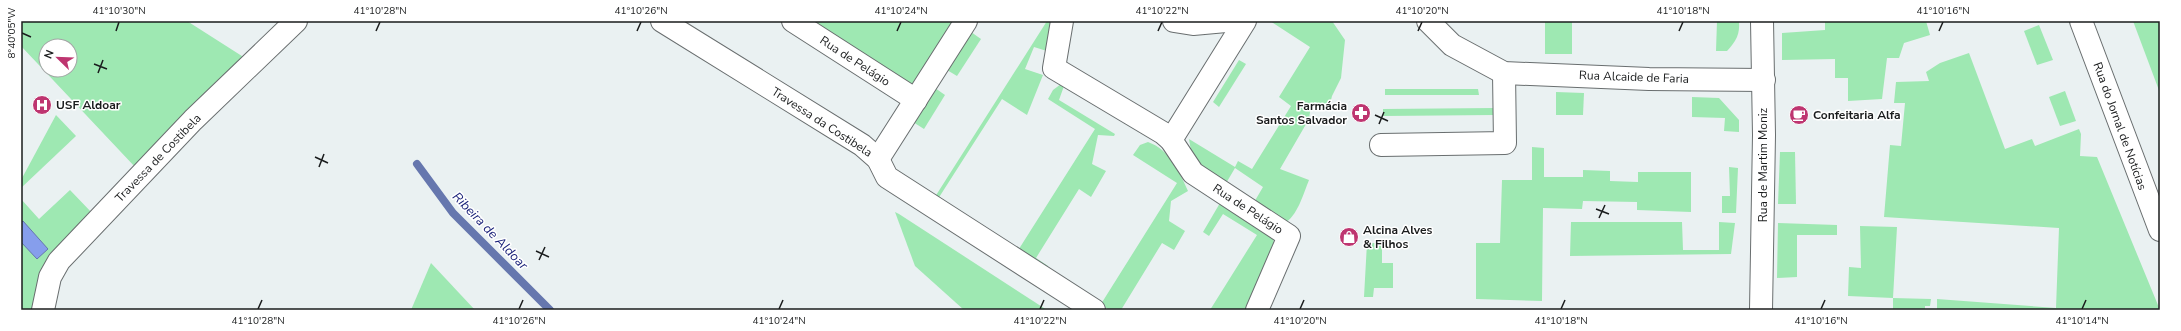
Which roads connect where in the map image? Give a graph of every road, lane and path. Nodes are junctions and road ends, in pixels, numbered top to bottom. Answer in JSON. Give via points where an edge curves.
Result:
{"nodes":[{"id":1,"x":296,"y":21,"type":"edge"},
{"id":2,"x":662,"y":21,"type":"edge"},
{"id":3,"x":793,"y":21,"type":"edge"},
{"id":4,"x":966,"y":21,"type":"edge"},
{"id":5,"x":1062,"y":21,"type":"edge"},
{"id":6,"x":1174,"y":21,"type":"edge"},
{"id":7,"x":1226,"y":21,"type":"edge"},
{"id":8,"x":1246,"y":21,"type":"edge"},
{"id":9,"x":1428,"y":21,"type":"edge"},
{"id":10,"x":1762,"y":21,"type":"edge"},
{"id":11,"x":2081,"y":21,"type":"edge"},
{"id":12,"x":1504,"y":73,"type":"junction"},
{"id":13,"x":1764,"y":80,"type":"junction"},
{"id":14,"x":916,"y":100,"type":"junction"},
{"id":15,"x":1172,"y":140,"type":"junction"},
{"id":16,"x":1381,"y":145,"type":"dead end"},
{"id":17,"x":878,"y":159,"type":"junction"},
{"id":18,"x":2156,"y":208,"type":"edge"},
{"id":19,"x":2160,"y":230,"type":"edge"},
{"id":20,"x":43,"y":310,"type":"edge"},
{"id":21,"x":1094,"y":310,"type":"edge"},
{"id":22,"x":1257,"y":310,"type":"edge"},
{"id":23,"x":1761,"y":310,"type":"edge"}],
"edges":[{"from":1,"to":20,"type":"street","name":"Travessa de Costibela","via":[[193,120],[59,261],[50,277]]},
{"from":2,"to":17,"type":"street","name":"Travessa da Costibela","via":[[862,146]]},
{"from":3,"to":14,"type":"street","name":"Rua de Pelágio"},
{"from":4,"to":14,"type":"street"},
{"from":5,"to":15,"type":"street","name":"Rua de Pelágio","via":[[1054,68]]},
{"from":6,"to":7,"type":"street","via":[[1193,24]]},
{"from":8,"to":15,"type":"street"},
{"from":9,"to":12,"type":"street","name":"Rua Alcaide de Faria","via":[[1452,45]]},
{"from":10,"to":13,"type":"street","name":"Rua de Martim Moniz"},
{"from":11,"to":18,"type":"street","name":"Rua do Jornal de Notícias"},
{"from":12,"to":13,"type":"street","name":"Rua Alcaide de Faria","via":[[1650,79]]},
{"from":12,"to":16,"type":"street","via":[[1504,143]]},
{"from":13,"to":23,"type":"street","name":"Rua de Martim Moniz"},
{"from":14,"to":17,"type":"street"},
{"from":15,"to":22,"type":"street","name":"Rua de Pelágio","via":[[1193,173],[1289,236]]},
{"from":17,"to":21,"type":"street","name":"Travessa da Costibela","via":[[887,177]]},
{"from":18,"to":19,"type":"street","name":"Rua do Jornal de Notícias"}]}
